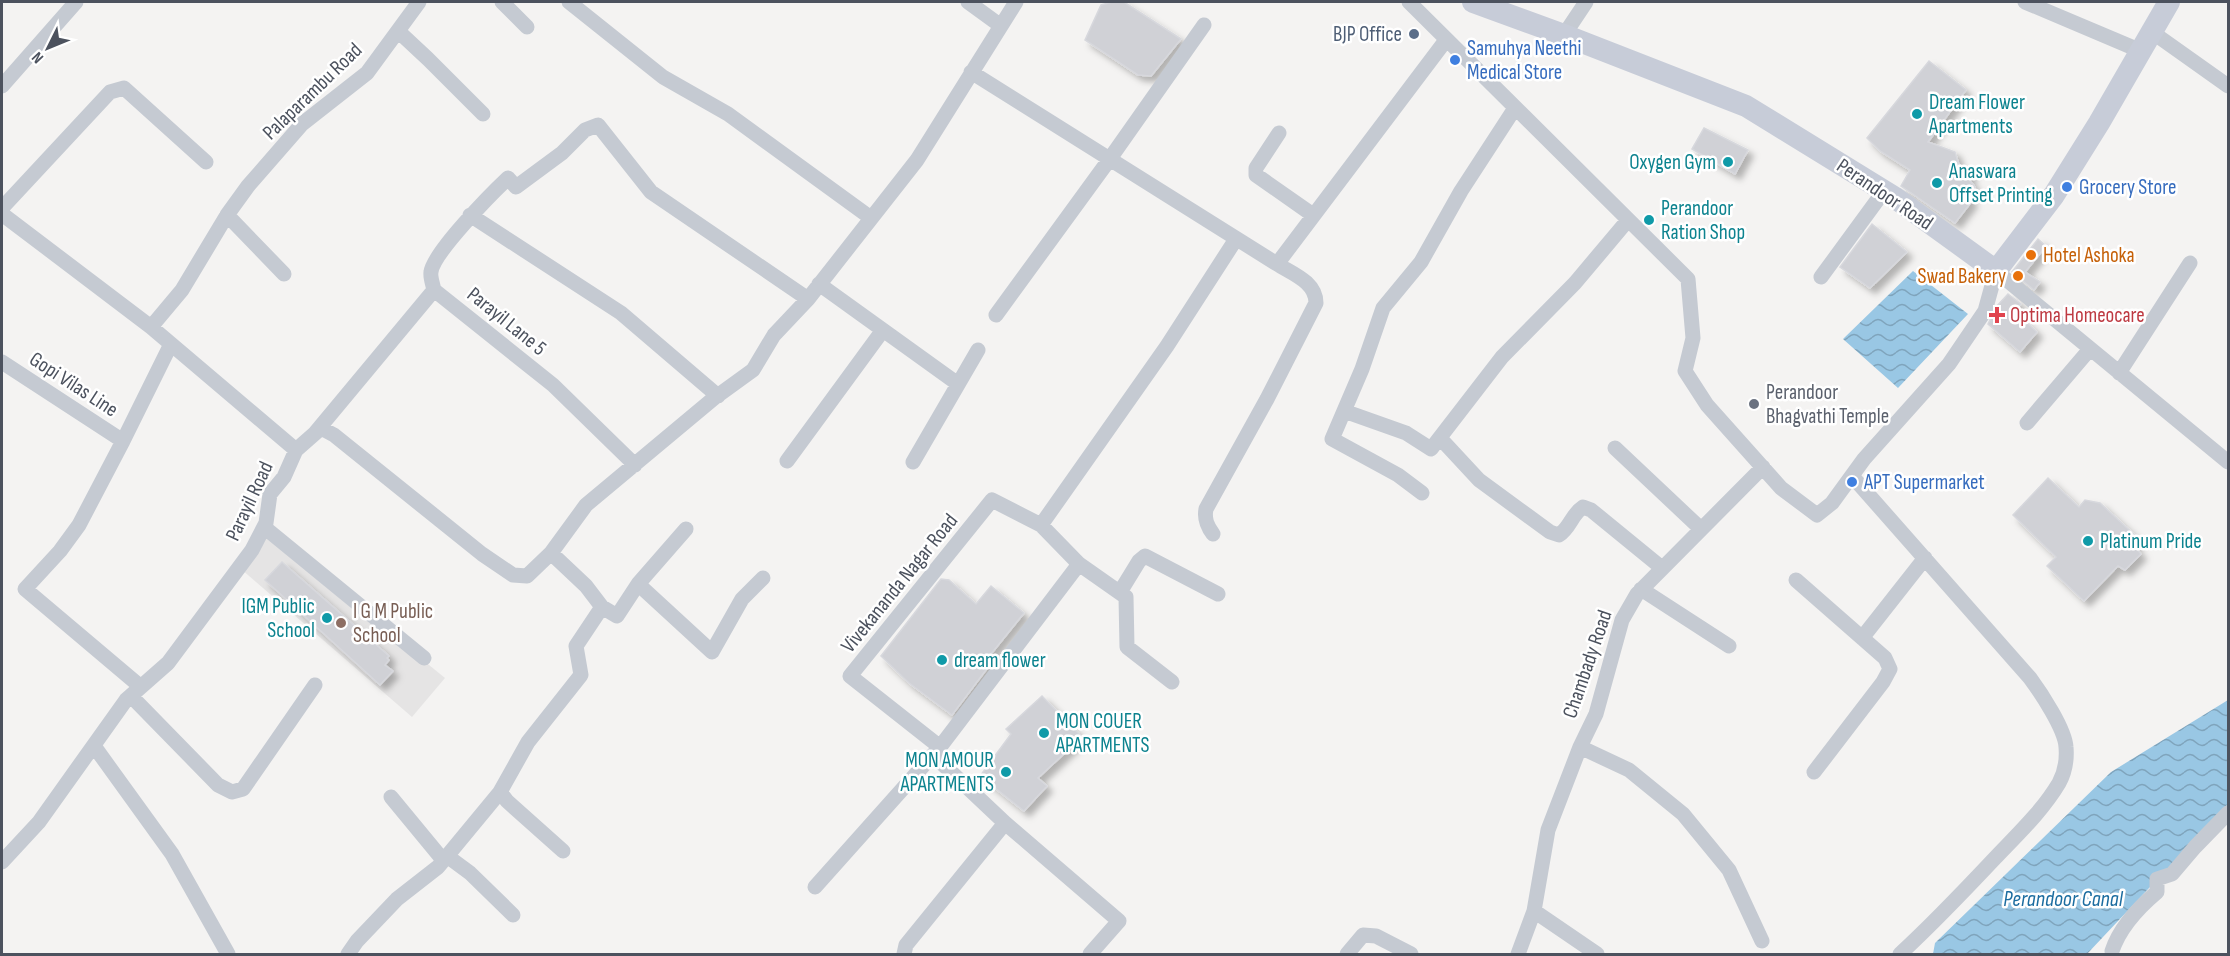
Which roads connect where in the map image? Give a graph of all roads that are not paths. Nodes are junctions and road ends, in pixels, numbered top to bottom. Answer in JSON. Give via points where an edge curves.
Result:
{"nodes":[{"id":1,"x":76,"y":2,"type":"edge"},
{"id":2,"x":419,"y":2,"type":"edge"},
{"id":3,"x":502,"y":2,"type":"edge"},
{"id":4,"x":569,"y":2,"type":"edge"},
{"id":5,"x":968,"y":2,"type":"edge"},
{"id":6,"x":1016,"y":2,"type":"edge"},
{"id":7,"x":1409,"y":2,"type":"edge"},
{"id":8,"x":1473,"y":2,"type":"edge"},
{"id":9,"x":1586,"y":2,"type":"edge"},
{"id":10,"x":2025,"y":2,"type":"edge"},
{"id":11,"x":2169,"y":2,"type":"edge"},
{"id":12,"x":1204,"y":25,"type":"dead end"},
{"id":13,"x":1001,"y":26,"type":"junction"},
{"id":14,"x":527,"y":27,"type":"dead end"},
{"id":15,"x":398,"y":32,"type":"junction"},
{"id":16,"x":1564,"y":34,"type":"junction"},
{"id":17,"x":1446,"y":39,"type":"junction"},
{"id":18,"x":2147,"y":41,"type":"junction"},
{"id":19,"x":971,"y":72,"type":"junction"},
{"id":20,"x":2,"y":86,"type":"edge"},
{"id":21,"x":2229,"y":86,"type":"edge"},
{"id":22,"x":1515,"y":108,"type":"junction"},
{"id":23,"x":483,"y":114,"type":"dead end"},
{"id":24,"x":1279,"y":133,"type":"dead end"},
{"id":25,"x":1110,"y":160,"type":"junction"},
{"id":26,"x":206,"y":162,"type":"dead end"},
{"id":27,"x":1884,"y":191,"type":"junction"},
{"id":28,"x":2,"y":208,"type":"edge"},
{"id":29,"x":2,"y":214,"type":"edge"},
{"id":30,"x":227,"y":215,"type":"junction"},
{"id":31,"x":470,"y":215,"type":"junction"},
{"id":32,"x":1313,"y":215,"type":"junction"},
{"id":33,"x":871,"y":218,"type":"junction"},
{"id":34,"x":1628,"y":220,"type":"junction"},
{"id":35,"x":1236,"y":238,"type":"junction"},
{"id":36,"x":2190,"y":263,"type":"dead end"},
{"id":37,"x":1277,"y":264,"type":"junction"},
{"id":38,"x":1996,"y":271,"type":"junction"},
{"id":39,"x":284,"y":274,"type":"dead end"},
{"id":40,"x":1821,"y":277,"type":"dead end"},
{"id":41,"x":819,"y":284,"type":"junction"},
{"id":42,"x":434,"y":290,"type":"junction"},
{"id":43,"x":808,"y":299,"type":"junction"},
{"id":44,"x":996,"y":315,"type":"dead end"},
{"id":45,"x":151,"y":327,"type":"junction"},
{"id":46,"x":883,"y":330,"type":"junction"},
{"id":47,"x":171,"y":344,"type":"junction"},
{"id":48,"x":2090,"y":349,"type":"junction"},
{"id":49,"x":978,"y":350,"type":"dead end"},
{"id":50,"x":2,"y":362,"type":"edge"},
{"id":51,"x":2119,"y":373,"type":"junction"},
{"id":52,"x":958,"y":384,"type":"junction"},
{"id":53,"x":718,"y":396,"type":"junction"},
{"id":54,"x":1344,"y":411,"type":"junction"},
{"id":55,"x":2026,"y":423,"type":"dead end"},
{"id":56,"x":315,"y":434,"type":"junction"},
{"id":57,"x":1440,"y":438,"type":"junction"},
{"id":58,"x":123,"y":441,"type":"junction"},
{"id":59,"x":1615,"y":448,"type":"dead end"},
{"id":60,"x":296,"y":450,"type":"junction"},
{"id":61,"x":787,"y":460,"type":"dead end"},
{"id":62,"x":913,"y":462,"type":"dead end"},
{"id":63,"x":2229,"y":462,"type":"edge"},
{"id":64,"x":635,"y":465,"type":"junction"},
{"id":65,"x":1763,"y":467,"type":"junction"},
{"id":66,"x":1852,"y":476,"type":"junction"},
{"id":67,"x":1422,"y":493,"type":"dead end"},
{"id":68,"x":1041,"y":525,"type":"junction"},
{"id":69,"x":264,"y":528,"type":"junction"},
{"id":70,"x":686,"y":529,"type":"dead end"},
{"id":71,"x":1701,"y":529,"type":"junction"},
{"id":72,"x":1213,"y":534,"type":"dead end"},
{"id":73,"x":551,"y":553,"type":"junction"},
{"id":74,"x":1925,"y":558,"type":"junction"},
{"id":75,"x":1079,"y":564,"type":"junction"},
{"id":76,"x":1662,"y":568,"type":"junction"},
{"id":77,"x":763,"y":578,"type":"dead end"},
{"id":78,"x":1797,"y":580,"type":"dead end"},
{"id":79,"x":638,"y":584,"type":"junction"},
{"id":80,"x":1641,"y":589,"type":"junction"},
{"id":81,"x":1120,"y":592,"type":"junction"},
{"id":82,"x":1218,"y":594,"type":"dead end"},
{"id":83,"x":602,"y":607,"type":"junction"},
{"id":84,"x":1862,"y":638,"type":"junction"},
{"id":85,"x":1728,"y":646,"type":"dead end"},
{"id":86,"x":424,"y":658,"type":"dead end"},
{"id":87,"x":1172,"y":682,"type":"dead end"},
{"id":88,"x":315,"y":685,"type":"dead end"},
{"id":89,"x":136,"y":692,"type":"junction"},
{"id":90,"x":94,"y":746,"type":"junction"},
{"id":91,"x":1580,"y":747,"type":"junction"},
{"id":92,"x":936,"y":751,"type":"junction"},
{"id":93,"x":1814,"y":772,"type":"dead end"},
{"id":94,"x":500,"y":792,"type":"junction"},
{"id":95,"x":391,"y":797,"type":"dead end"},
{"id":96,"x":2229,"y":813,"type":"edge"},
{"id":97,"x":1005,"y":822,"type":"junction"},
{"id":98,"x":563,"y":851,"type":"dead end"},
{"id":99,"x":445,"y":858,"type":"junction"},
{"id":100,"x":2,"y":862,"type":"edge"},
{"id":101,"x":815,"y":887,"type":"dead end"},
{"id":102,"x":1534,"y":911,"type":"junction"},
{"id":103,"x":513,"y":915,"type":"dead end"},
{"id":104,"x":1762,"y":940,"type":"dead end"},
{"id":105,"x":2112,"y":951,"type":"dead end"},
{"id":106,"x":228,"y":954,"type":"edge"},
{"id":107,"x":348,"y":954,"type":"edge"},
{"id":108,"x":904,"y":954,"type":"edge"},
{"id":109,"x":1090,"y":954,"type":"edge"},
{"id":110,"x":1347,"y":954,"type":"edge"},
{"id":111,"x":1411,"y":954,"type":"edge"},
{"id":112,"x":1518,"y":954,"type":"edge"},
{"id":113,"x":1597,"y":954,"type":"edge"},
{"id":114,"x":1900,"y":954,"type":"edge"}],
"edges":[{"from":1,"to":20,"type":"street"},
{"from":2,"to":15,"type":"street","name":"Palaparambu Road"},
{"from":3,"to":14,"type":"street"},
{"from":4,"to":33,"type":"street","via":[[663,77],[728,114]]},
{"from":5,"to":13,"type":"street"},
{"from":6,"to":13,"type":"street"},
{"from":7,"to":17,"type":"street"},
{"from":8,"to":16,"type":"main road","name":"Perandoor Road"},
{"from":9,"to":16,"type":"street"},
{"from":10,"to":18,"type":"street"},
{"from":11,"to":18,"type":"main road"},
{"from":12,"to":25,"type":"street"},
{"from":13,"to":19,"type":"street"},
{"from":15,"to":23,"type":"street"},
{"from":15,"to":30,"type":"street","name":"Palaparambu Road","via":[[367,73],[302,124]]},
{"from":16,"to":27,"type":"main road","name":"Perandoor Road","via":[[1746,106]]},
{"from":17,"to":22,"type":"street"},
{"from":17,"to":32,"type":"street"},
{"from":18,"to":21,"type":"street"},
{"from":18,"to":38,"type":"main road","via":[[2054,195]]},
{"from":19,"to":25,"type":"street"},
{"from":19,"to":33,"type":"street","via":[[917,160]]},
{"from":22,"to":34,"type":"street"},
{"from":22,"to":54,"type":"street","via":[[1421,262],[1383,308]]},
{"from":24,"to":32,"type":"street","via":[[1256,168],[1256,175]]},
{"from":25,"to":35,"type":"street"},
{"from":25,"to":44,"type":"street"},
{"from":26,"to":28,"type":"street","via":[[124,88],[110,92]]},
{"from":27,"to":38,"type":"main road","name":"Perandoor Road"},
{"from":27,"to":40,"type":"street"},
{"from":29,"to":45,"type":"street","name":"Parayil Road"},
{"from":30,"to":39,"type":"street"},
{"from":30,"to":45,"type":"street","name":"Palaparambu Road","via":[[182,290]]},
{"from":31,"to":42,"type":"street","via":[[436,260],[431,271]]},
{"from":31,"to":43,"type":"street","via":[[508,178],[516,187],[562,153],[585,130],[598,125],[651,192]]},
{"from":31,"to":53,"type":"street","via":[[621,312]]},
{"from":32,"to":37,"type":"street"},
{"from":33,"to":41,"type":"street"},
{"from":34,"to":57,"type":"street","via":[[1575,283],[1502,357]]},
{"from":34,"to":65,"type":"street","via":[[1688,279],[1693,338],[1685,371],[1707,405]]},
{"from":35,"to":37,"type":"street"},
{"from":35,"to":68,"type":"street","via":[[1167,346]]},
{"from":36,"to":51,"type":"street"},
{"from":37,"to":72,"type":"street","via":[[1311,286],[1316,303],[1206,509],[1204,515]]},
{"from":38,"to":48,"type":"street"},
{"from":38,"to":66,"type":"street","via":[[1985,311],[1949,364]]},
{"from":41,"to":43,"type":"street"},
{"from":41,"to":46,"type":"street"},
{"from":42,"to":56,"type":"street"},
{"from":42,"to":64,"type":"street","name":"Parayil Lane 5","via":[[553,385]]},
{"from":43,"to":53,"type":"street","via":[[774,334],[753,370]]},
{"from":45,"to":47,"type":"street","name":"Parayil Road"},
{"from":46,"to":52,"type":"street"},
{"from":46,"to":61,"type":"street"},
{"from":47,"to":58,"type":"street","name":"Gopi Vilas Line"},
{"from":47,"to":60,"type":"street","name":"Parayil Road"},
{"from":48,"to":51,"type":"street"},
{"from":48,"to":55,"type":"street"},
{"from":49,"to":52,"type":"street"},
{"from":50,"to":58,"type":"street","name":"Gopi Vilas Line"},
{"from":51,"to":63,"type":"street"},
{"from":52,"to":62,"type":"street"},
{"from":53,"to":64,"type":"street"},
{"from":54,"to":57,"type":"street","via":[[1406,433],[1431,449]]},
{"from":54,"to":67,"type":"street","via":[[1332,439],[1398,475]]},
{"from":56,"to":60,"type":"street"},
{"from":56,"to":73,"type":"street","via":[[321,428],[334,435],[513,575],[527,576]]},
{"from":57,"to":76,"type":"street","via":[[1479,480],[1550,532],[1559,535],[1565,531],[1583,507]]},
{"from":58,"to":89,"type":"street","via":[[79,525],[25,589]]},
{"from":59,"to":71,"type":"street"},
{"from":60,"to":69,"type":"street","name":"Parayil Road","via":[[284,477],[270,494]]},
{"from":64,"to":73,"type":"street","via":[[586,505]]},
{"from":65,"to":66,"type":"street","via":[[1782,488],[1817,515],[1832,503]]},
{"from":65,"to":71,"type":"street","name":"Chambady Road"},
{"from":66,"to":74,"type":"street"},
{"from":68,"to":75,"type":"street","name":"Vivekananda Nagar Road"},
{"from":68,"to":92,"type":"street","name":"Vivekananda Nagar Road","via":[[992,500],[850,676]]},
{"from":69,"to":86,"type":"street"},
{"from":69,"to":89,"type":"street","name":"Parayil Road","via":[[168,663]]},
{"from":70,"to":79,"type":"street"},
{"from":71,"to":76,"type":"street","name":"Chambady Road"},
{"from":73,"to":83,"type":"street"},
{"from":74,"to":84,"type":"street"},
{"from":74,"to":114,"type":"street","via":[[2044,697],[2066,744],[2066,761],[2060,781],[2026,826],[1943,915]]},
{"from":75,"to":81,"type":"street","name":"Vivekananda Nagar Road"},
{"from":75,"to":92,"type":"street"},
{"from":76,"to":80,"type":"street","name":"Chambady Road"},
{"from":77,"to":79,"type":"street","via":[[742,599],[712,652]]},
{"from":78,"to":84,"type":"street"},
{"from":79,"to":83,"type":"street","via":[[617,616]]},
{"from":80,"to":85,"type":"street"},
{"from":80,"to":91,"type":"street","name":"Chambady Road","via":[[1622,620],[1596,714]]},
{"from":81,"to":82,"type":"street","via":[[1145,556]]},
{"from":81,"to":87,"type":"street","via":[[1126,597],[1127,647]]},
{"from":83,"to":94,"type":"street","via":[[576,646],[580,675],[528,742]]},
{"from":84,"to":93,"type":"street","via":[[1885,658],[1890,669]]},
{"from":88,"to":89,"type":"street","via":[[243,789],[232,792],[218,785]]},
{"from":89,"to":90,"type":"street","name":"Parayil Road"},
{"from":90,"to":100,"type":"street","name":"Parayil Road","via":[[39,822]]},
{"from":90,"to":106,"type":"street","via":[[172,854]]},
{"from":91,"to":102,"type":"street","name":"Chambady Road","via":[[1548,830]]},
{"from":91,"to":104,"type":"street","via":[[1629,770],[1683,814],[1729,870]]},
{"from":92,"to":97,"type":"street"},
{"from":92,"to":101,"type":"street"},
{"from":94,"to":98,"type":"street"},
{"from":94,"to":99,"type":"street"},
{"from":95,"to":99,"type":"street"},
{"from":96,"to":105,"type":"street","via":[[2172,874],[2157,879],[2157,892],[2133,914]]},
{"from":97,"to":108,"type":"street","via":[[906,945]]},
{"from":97,"to":109,"type":"street","via":[[1119,921]]},
{"from":99,"to":103,"type":"street","via":[[470,873]]},
{"from":99,"to":107,"type":"street","via":[[397,899]]},
{"from":102,"to":112,"type":"street","name":"Chambady Road"},
{"from":102,"to":113,"type":"street"},
{"from":110,"to":111,"type":"street","via":[[1363,935],[1376,936]]}]}
